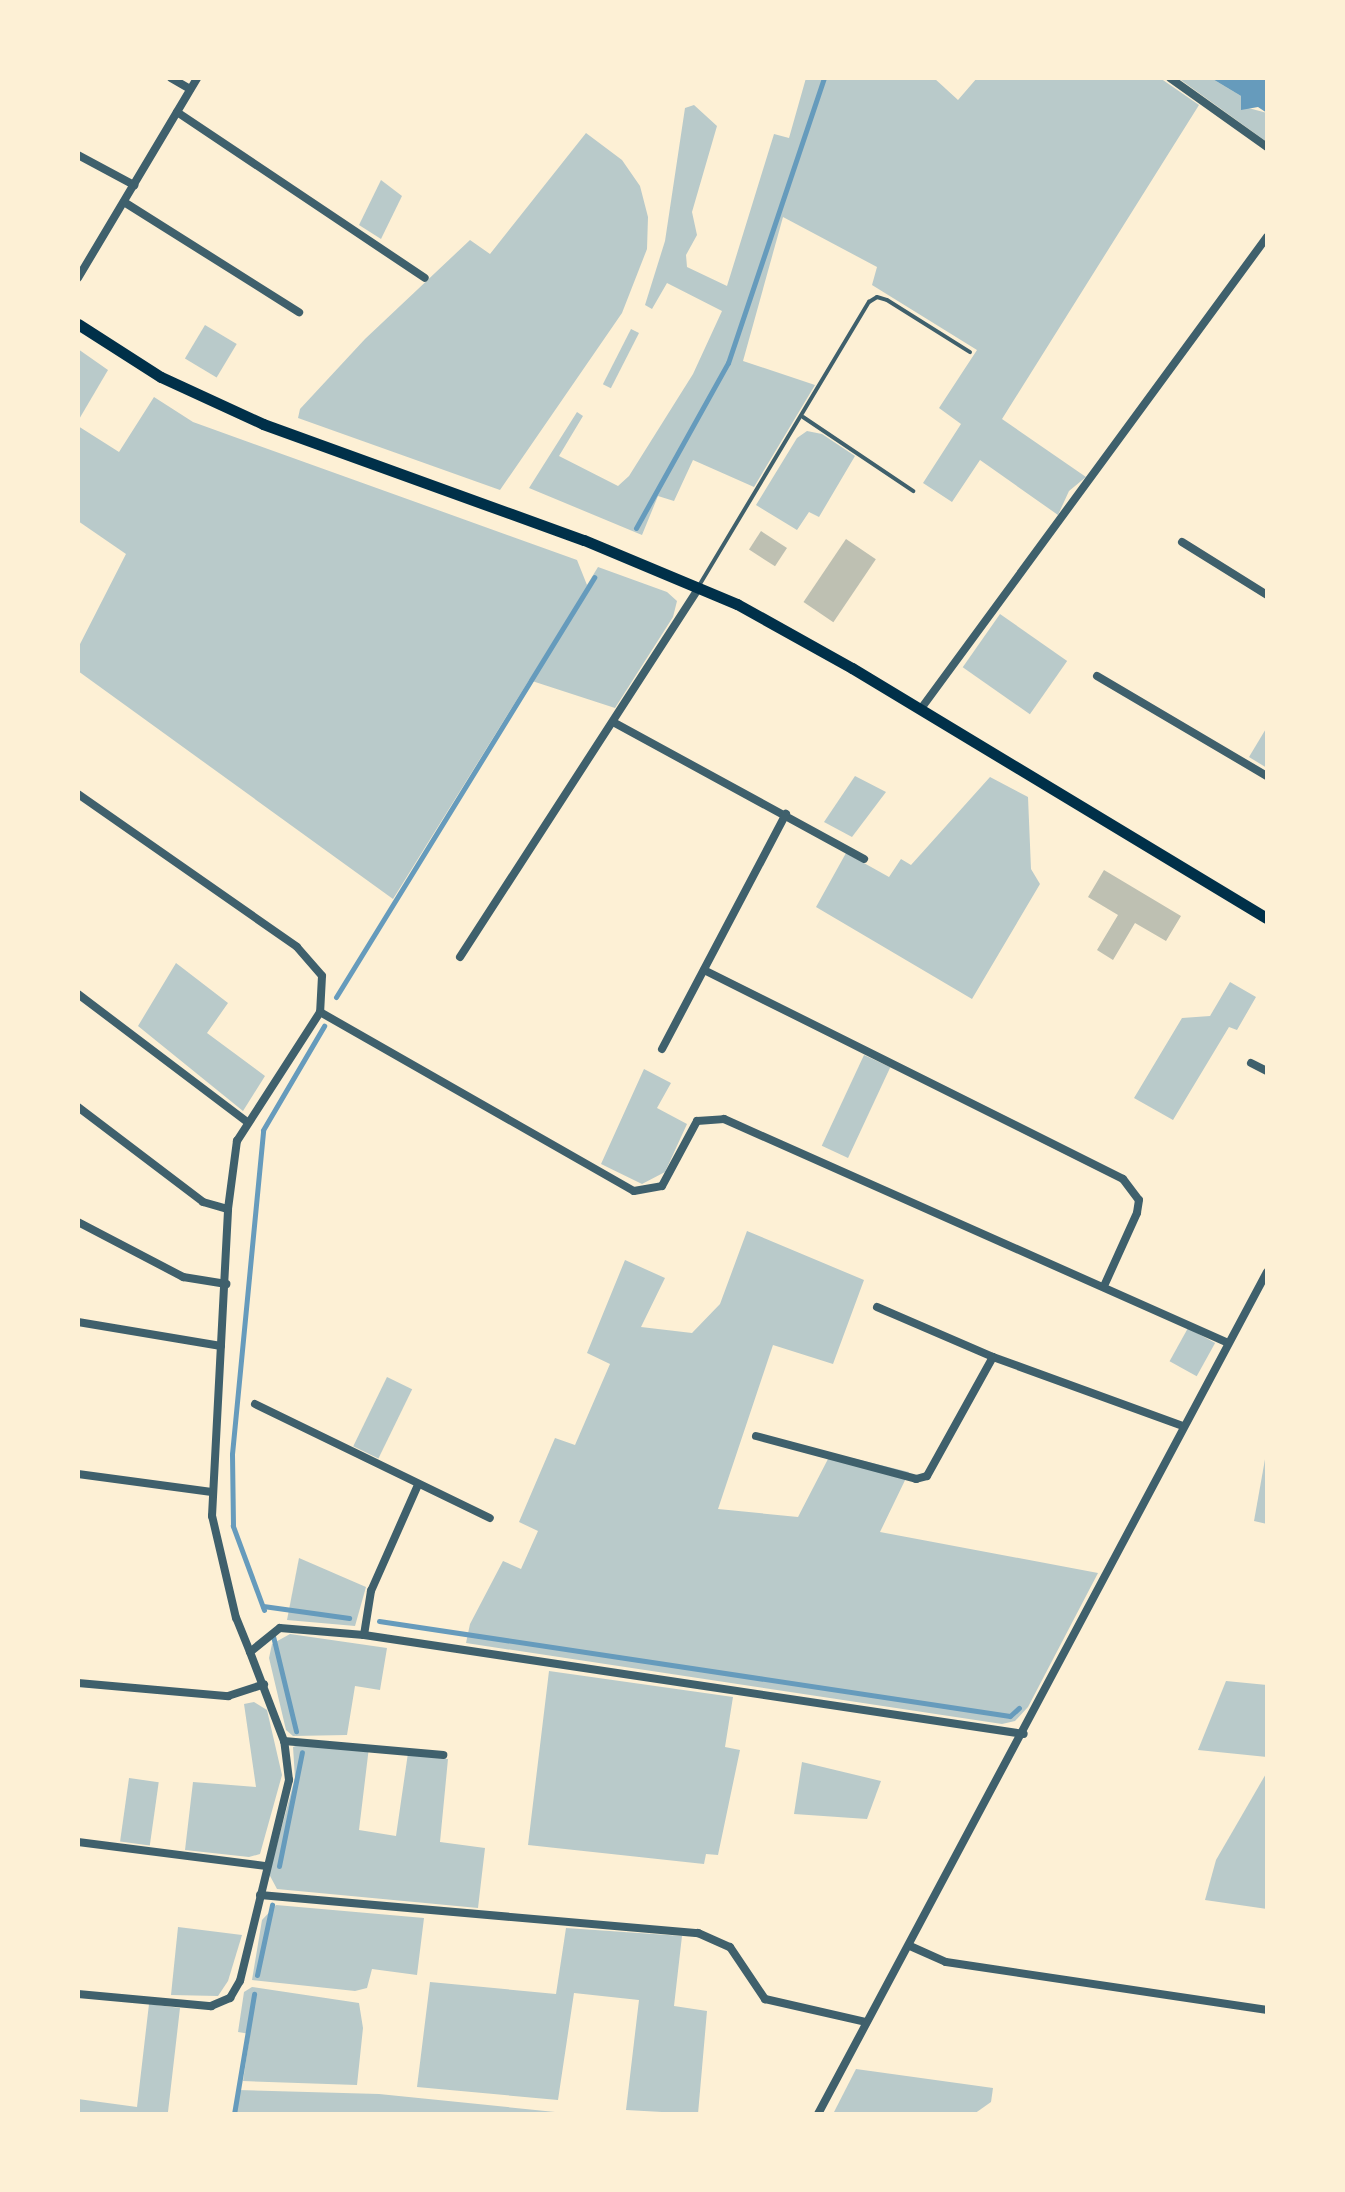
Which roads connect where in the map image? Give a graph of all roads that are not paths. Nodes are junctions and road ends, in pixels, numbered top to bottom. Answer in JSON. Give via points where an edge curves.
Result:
{"nodes":[{"id":1,"x":171,"y":78,"type":"edge"},
{"id":2,"x":197,"y":78,"type":"edge"},
{"id":3,"x":1170,"y":78,"type":"edge"},
{"id":4,"x":190,"y":89,"type":"junction"},
{"id":5,"x":177,"y":112,"type":"junction"},
{"id":6,"x":1267,"y":147,"type":"edge"},
{"id":7,"x":78,"y":155,"type":"edge"},
{"id":8,"x":134,"y":185,"type":"junction"},
{"id":9,"x":124,"y":202,"type":"junction"},
{"id":10,"x":1267,"y":237,"type":"edge"},
{"id":11,"x":78,"y":278,"type":"edge"},
{"id":12,"x":425,"y":278,"type":"dead end"},
{"id":13,"x":299,"y":312,"type":"dead end"},
{"id":14,"x":78,"y":324,"type":"edge"},
{"id":15,"x":970,"y":352,"type":"dead end"},
{"id":16,"x":803,"y":417,"type":"junction"},
{"id":17,"x":913,"y":491,"type":"dead end"},
{"id":18,"x":1182,"y":542,"type":"dead end"},
{"id":19,"x":699,"y":587,"type":"junction"},
{"id":20,"x":1267,"y":595,"type":"edge"},
{"id":21,"x":1097,"y":676,"type":"dead end"},
{"id":22,"x":920,"y":710,"type":"junction"},
{"id":23,"x":613,"y":722,"type":"junction"},
{"id":24,"x":1267,"y":776,"type":"edge"},
{"id":25,"x":78,"y":794,"type":"edge"},
{"id":26,"x":786,"y":814,"type":"junction"},
{"id":27,"x":864,"y":859,"type":"dead end"},
{"id":28,"x":1267,"y":918,"type":"edge"},
{"id":29,"x":460,"y":957,"type":"dead end"},
{"id":30,"x":704,"y":970,"type":"junction"},
{"id":31,"x":78,"y":994,"type":"edge"},
{"id":32,"x":320,"y":1012,"type":"junction"},
{"id":33,"x":662,"y":1049,"type":"dead end"},
{"id":34,"x":1251,"y":1063,"type":"dead end"},
{"id":35,"x":1267,"y":1071,"type":"edge"},
{"id":36,"x":78,"y":1107,"type":"edge"},
{"id":37,"x":247,"y":1122,"type":"junction"},
{"id":38,"x":228,"y":1209,"type":"junction"},
{"id":39,"x":78,"y":1222,"type":"edge"},
{"id":40,"x":1267,"y":1272,"type":"edge"},
{"id":41,"x":226,"y":1284,"type":"junction"},
{"id":42,"x":1104,"y":1286,"type":"junction"},
{"id":43,"x":877,"y":1307,"type":"dead end"},
{"id":44,"x":78,"y":1322,"type":"edge"},
{"id":45,"x":1226,"y":1342,"type":"junction"},
{"id":46,"x":221,"y":1346,"type":"junction"},
{"id":47,"x":993,"y":1357,"type":"junction"},
{"id":48,"x":255,"y":1404,"type":"dead end"},
{"id":49,"x":1183,"y":1426,"type":"junction"},
{"id":50,"x":756,"y":1436,"type":"dead end"},
{"id":51,"x":78,"y":1474,"type":"edge"},
{"id":52,"x":418,"y":1485,"type":"junction"},
{"id":53,"x":212,"y":1492,"type":"junction"},
{"id":54,"x":490,"y":1518,"type":"dead end"},
{"id":55,"x":364,"y":1635,"type":"junction"},
{"id":56,"x":250,"y":1652,"type":"junction"},
{"id":57,"x":78,"y":1683,"type":"edge"},
{"id":58,"x":264,"y":1684,"type":"junction"},
{"id":59,"x":1024,"y":1734,"type":"junction"},
{"id":60,"x":284,"y":1741,"type":"junction"},
{"id":61,"x":443,"y":1755,"type":"dead end"},
{"id":62,"x":78,"y":1842,"type":"edge"},
{"id":63,"x":266,"y":1866,"type":"junction"},
{"id":64,"x":260,"y":1895,"type":"junction"},
{"id":65,"x":910,"y":1946,"type":"junction"},
{"id":66,"x":78,"y":1994,"type":"edge"},
{"id":67,"x":1267,"y":2010,"type":"edge"},
{"id":68,"x":866,"y":2022,"type":"junction"},
{"id":69,"x":818,"y":2114,"type":"edge"}],
"edges":[{"from":1,"to":4,"type":"street"},
{"from":2,"to":4,"type":"street"},
{"from":3,"to":6,"type":"street"},
{"from":4,"to":5,"type":"street"},
{"from":5,"to":8,"type":"street"},
{"from":5,"to":12,"type":"street"},
{"from":7,"to":8,"type":"street"},
{"from":8,"to":9,"type":"street"},
{"from":9,"to":11,"type":"street"},
{"from":9,"to":13,"type":"street"},
{"from":10,"to":22,"type":"street"},
{"from":14,"to":19,"type":"main road","via":[[161,377],[263,424]]},
{"from":15,"to":16,"type":"lane","via":[[877,297]]},
{"from":16,"to":17,"type":"lane"},
{"from":16,"to":19,"type":"lane"},
{"from":18,"to":20,"type":"street"},
{"from":19,"to":22,"type":"main road","via":[[790,632]]},
{"from":19,"to":23,"type":"street"},
{"from":21,"to":24,"type":"street"},
{"from":22,"to":28,"type":"main road"},
{"from":23,"to":26,"type":"street"},
{"from":23,"to":29,"type":"street"},
{"from":25,"to":32,"type":"street","via":[[297,947],[322,976]]},
{"from":26,"to":27,"type":"street"},
{"from":26,"to":30,"type":"street"},
{"from":30,"to":33,"type":"street"},
{"from":30,"to":42,"type":"street","via":[[1123,1179],[1139,1200],[1137,1213]]},
{"from":31,"to":37,"type":"street"},
{"from":32,"to":37,"type":"street"},
{"from":32,"to":42,"type":"street","via":[[634,1191],[662,1186],[697,1121],[724,1119]]},
{"from":34,"to":35,"type":"street"},
{"from":36,"to":38,"type":"street","via":[[203,1202]]},
{"from":37,"to":38,"type":"street","via":[[237,1141]]},
{"from":38,"to":41,"type":"street"},
{"from":39,"to":41,"type":"street","via":[[183,1277]]},
{"from":40,"to":45,"type":"street"},
{"from":41,"to":46,"type":"street"},
{"from":42,"to":45,"type":"street"},
{"from":43,"to":47,"type":"street"},
{"from":44,"to":46,"type":"street"},
{"from":45,"to":49,"type":"street"},
{"from":46,"to":53,"type":"street"},
{"from":47,"to":49,"type":"street"},
{"from":47,"to":50,"type":"street","via":[[934,1468],[916,1479]]},
{"from":48,"to":52,"type":"street"},
{"from":49,"to":59,"type":"street"},
{"from":51,"to":53,"type":"street"},
{"from":52,"to":54,"type":"street"},
{"from":52,"to":55,"type":"street","via":[[371,1591]]},
{"from":53,"to":56,"type":"street","via":[[212,1516],[236,1618]]},
{"from":55,"to":56,"type":"street","via":[[280,1628]]},
{"from":55,"to":59,"type":"street"},
{"from":56,"to":58,"type":"street"},
{"from":57,"to":58,"type":"street","via":[[228,1696]]},
{"from":58,"to":60,"type":"street"},
{"from":59,"to":65,"type":"street"},
{"from":60,"to":61,"type":"street"},
{"from":60,"to":63,"type":"street","via":[[289,1780]]},
{"from":62,"to":63,"type":"street"},
{"from":63,"to":64,"type":"street"},
{"from":64,"to":66,"type":"street","via":[[240,1981],[230,1998],[211,2006]]},
{"from":64,"to":68,"type":"street","via":[[698,1933],[730,1947],[765,1999]]},
{"from":65,"to":67,"type":"street","via":[[946,1962]]},
{"from":65,"to":68,"type":"street"},
{"from":68,"to":69,"type":"street"}]}
